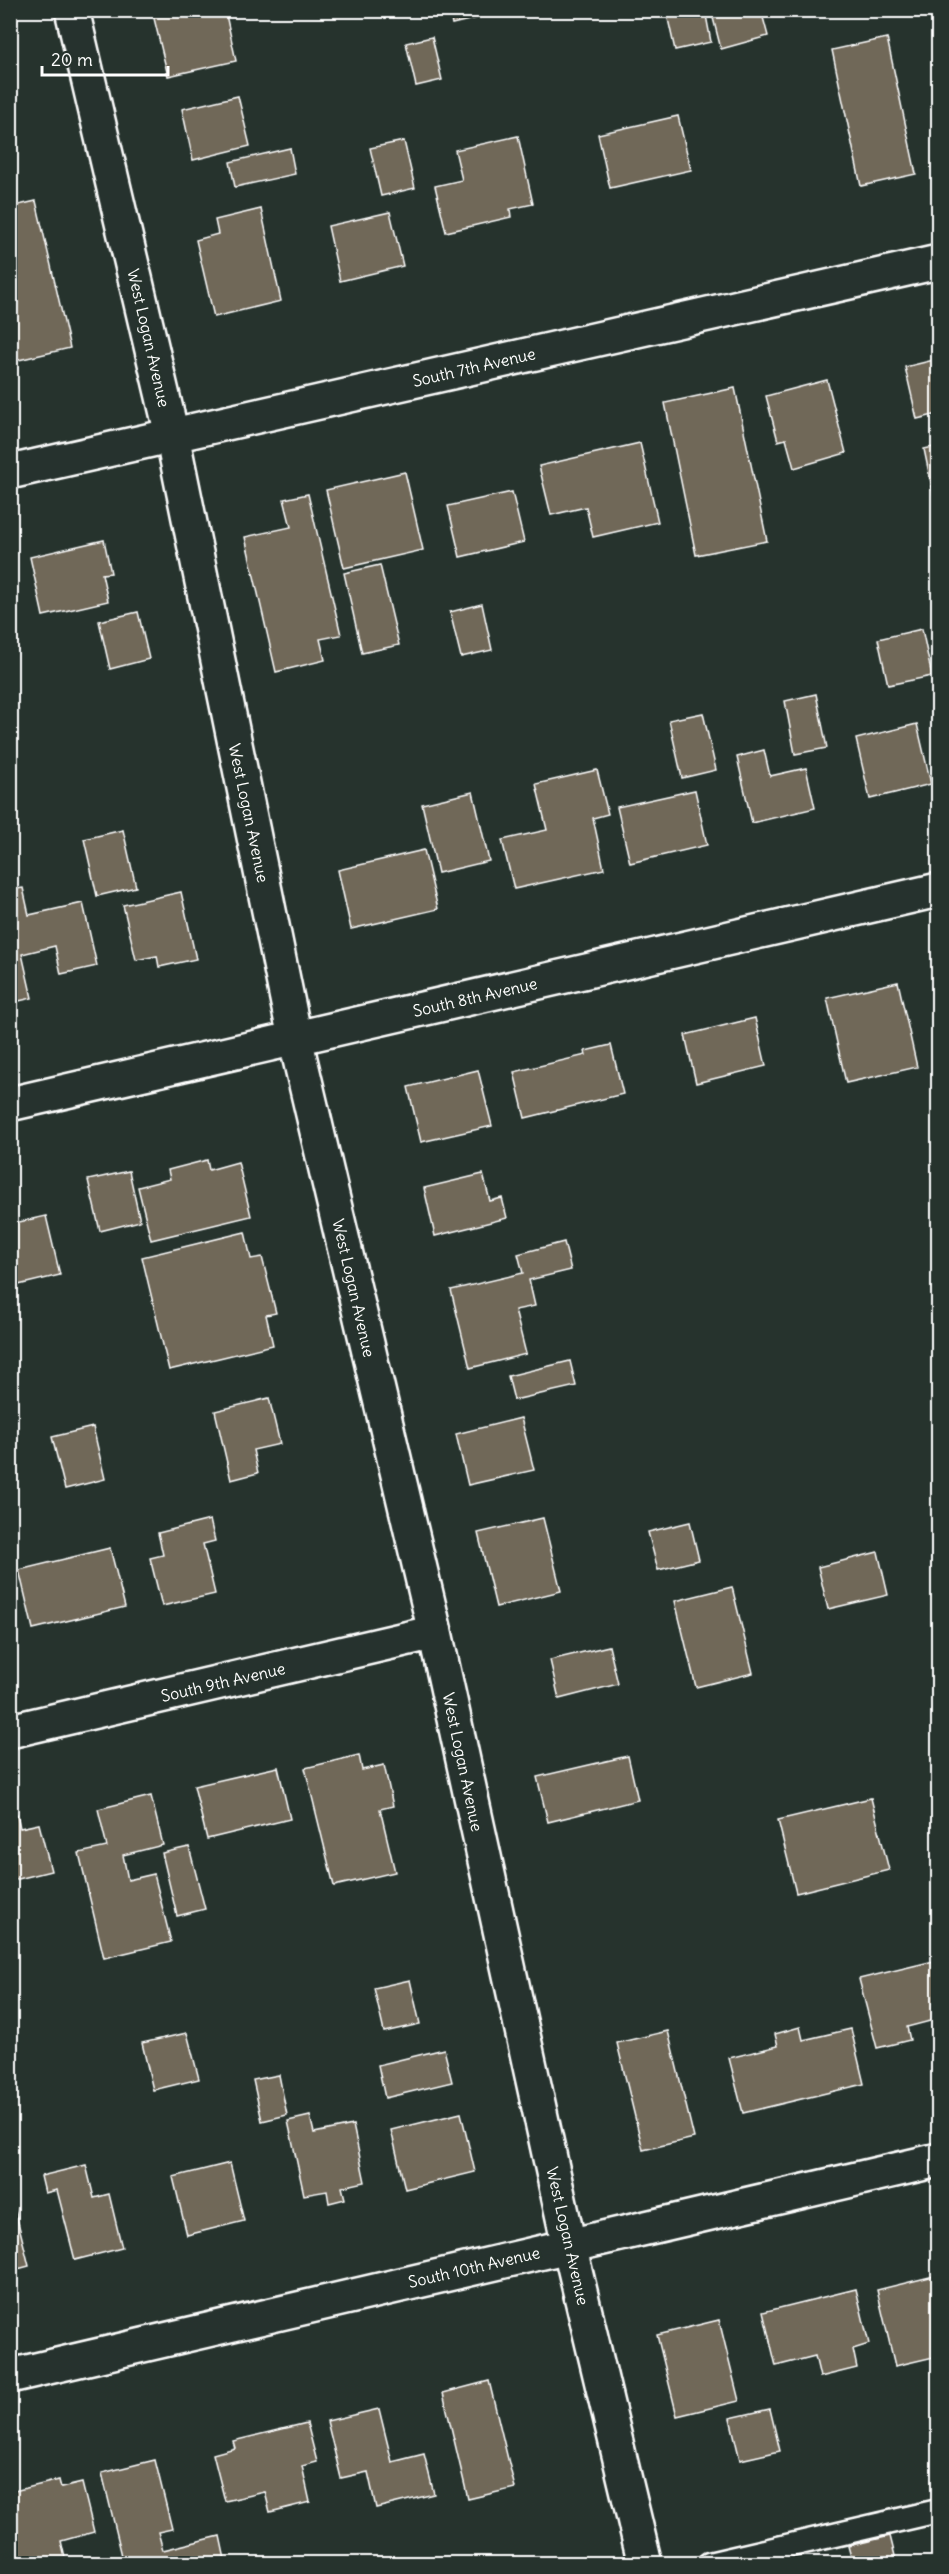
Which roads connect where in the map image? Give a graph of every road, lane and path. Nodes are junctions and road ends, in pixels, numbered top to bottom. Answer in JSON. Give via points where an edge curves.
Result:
{"nodes":[{"id":1,"x":72,"y":10,"type":"edge"},
{"id":2,"x":939,"y":262,"type":"edge"},
{"id":3,"x":172,"y":435,"type":"junction"},
{"id":4,"x":10,"y":472,"type":"edge"},
{"id":5,"x":939,"y":890,"type":"edge"},
{"id":6,"x":295,"y":1038,"type":"junction"},
{"id":7,"x":10,"y":1104,"type":"edge"},
{"id":8,"x":435,"y":1632,"type":"junction"},
{"id":9,"x":10,"y":1731,"type":"edge"},
{"id":10,"x":939,"y":2160,"type":"edge"},
{"id":11,"x":569,"y":2245,"type":"junction"},
{"id":12,"x":10,"y":2376,"type":"edge"},
{"id":13,"x":939,"y":2511,"type":"edge"},
{"id":14,"x":645,"y":2564,"type":"edge"},
{"id":15,"x":710,"y":2564,"type":"edge"}],
"edges":[{"from":1,"to":3,"type":"street","name":"West Logan Avenue"},
{"from":2,"to":3,"type":"street","name":"South 7th Avenue"},
{"from":3,"to":4,"type":"street","name":"South 7th Avenue"},
{"from":3,"to":6,"type":"street","name":"West Logan Avenue"},
{"from":5,"to":6,"type":"street","name":"South 8th Avenue"},
{"from":6,"to":7,"type":"street","name":"South 8th Avenue"},
{"from":6,"to":8,"type":"street","name":"West Logan Avenue"},
{"from":8,"to":9,"type":"street","name":"South 9th Avenue"},
{"from":8,"to":11,"type":"street","name":"West Logan Avenue"},
{"from":10,"to":11,"type":"street","name":"South 10th Avenue"},
{"from":11,"to":12,"type":"street","name":"South 10th Avenue"},
{"from":11,"to":14,"type":"street","name":"West Logan Avenue"},
{"from":13,"to":15,"type":"lane"}]}
